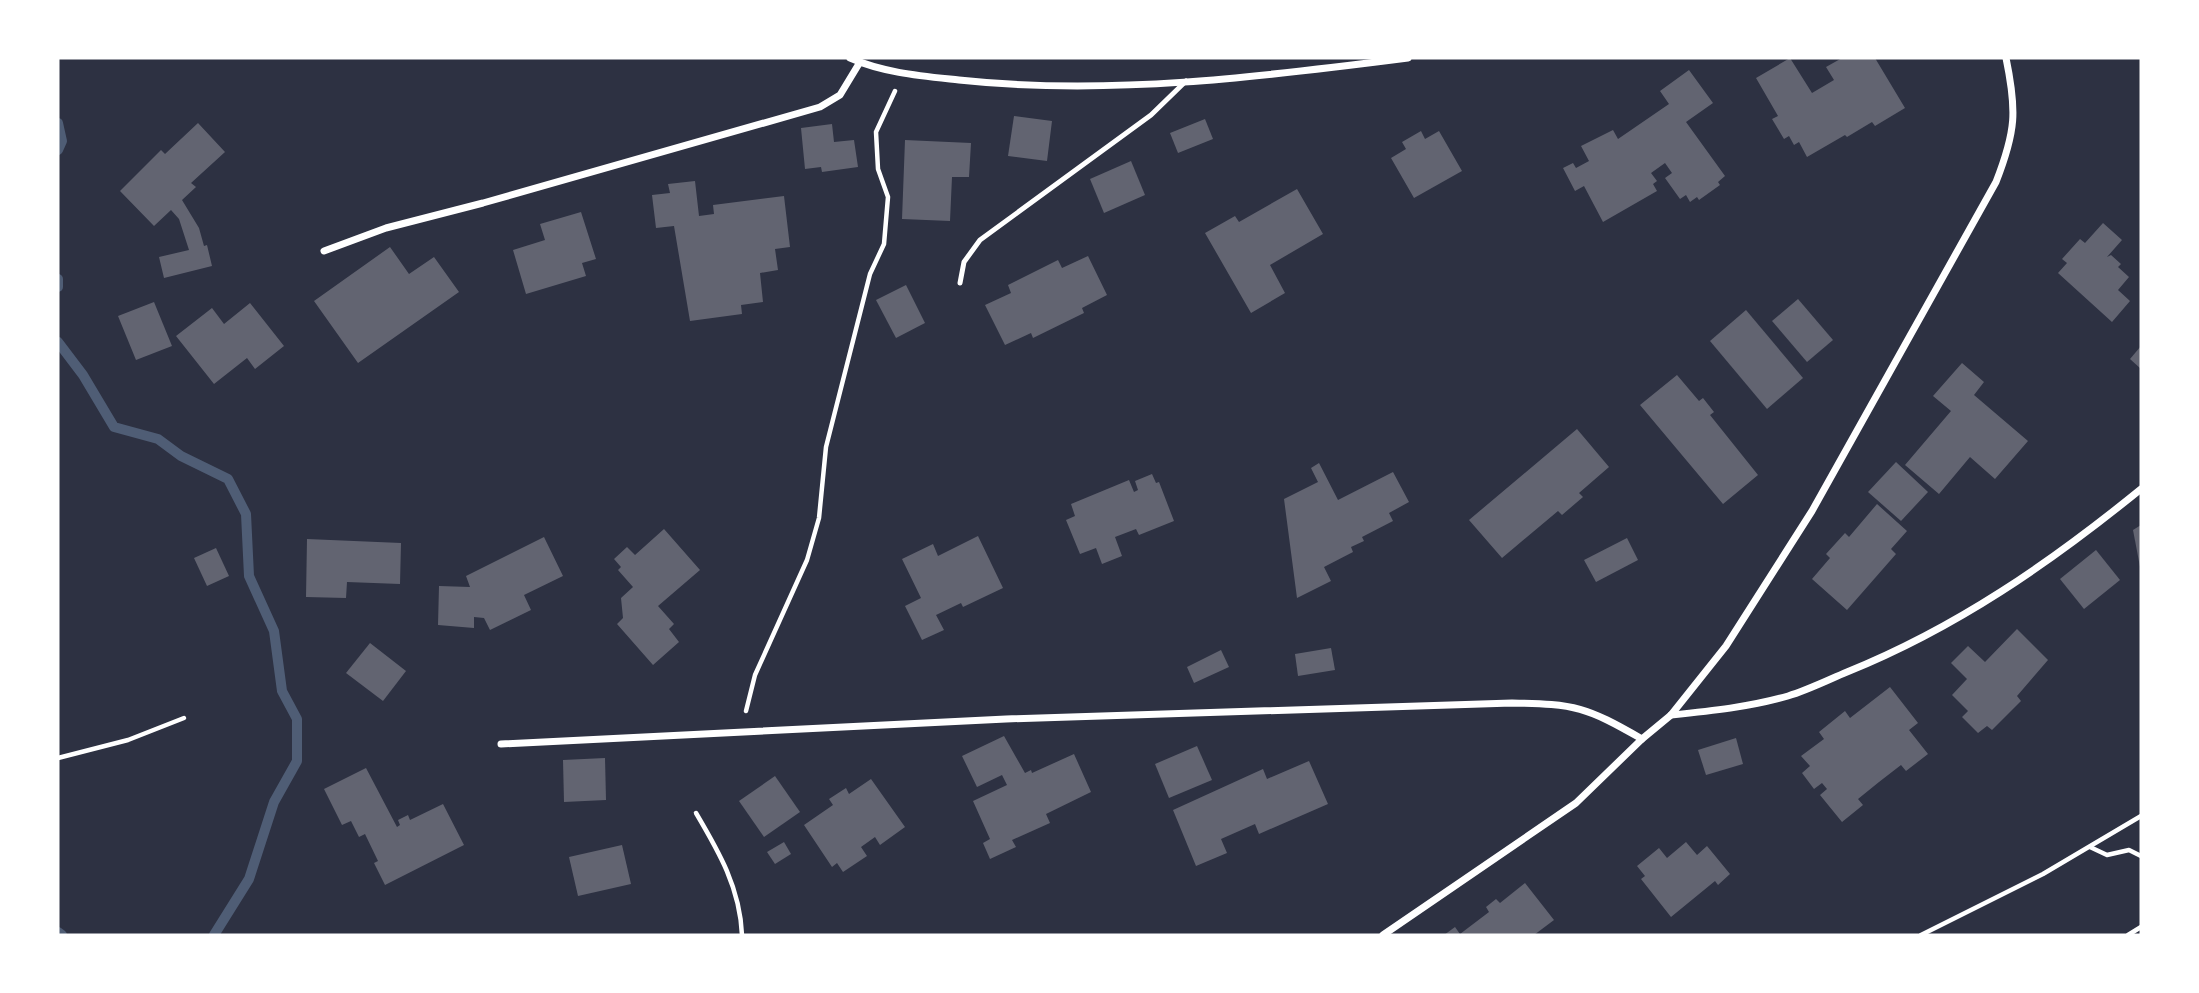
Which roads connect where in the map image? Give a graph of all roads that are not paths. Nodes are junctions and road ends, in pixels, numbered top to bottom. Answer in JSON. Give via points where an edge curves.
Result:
{"nodes":[{"id":1,"x":850,"y":58,"type":"edge"},
{"id":2,"x":1408,"y":58,"type":"edge"},
{"id":3,"x":2006,"y":58,"type":"edge"},
{"id":4,"x":860,"y":62,"type":"junction"},
{"id":5,"x":1186,"y":81,"type":"junction"},
{"id":6,"x":324,"y":251,"type":"dead end"},
{"id":7,"x":960,"y":283,"type":"dead end"},
{"id":8,"x":2141,"y":489,"type":"edge"},
{"id":9,"x":1671,"y":715,"type":"junction"},
{"id":10,"x":1642,"y":739,"type":"junction"},
{"id":11,"x":501,"y":744,"type":"dead end"},
{"id":12,"x":1383,"y":935,"type":"edge"}],
"edges":[{"from":1,"to":4,"type":"street"},
{"from":2,"to":5,"type":"street"},
{"from":3,"to":9,"type":"street","via":[[2015,117],[1996,182],[1812,511],[1726,646]]},
{"from":4,"to":5,"type":"street","via":[[901,74],[1023,87]]},
{"from":4,"to":6,"type":"street","via":[[840,95],[820,107],[386,228]]},
{"from":5,"to":7,"type":"lane","via":[[1151,115],[980,240],[964,262]]},
{"from":8,"to":9,"type":"street","via":[[2041,565],[1926,637],[1789,696],[1725,710]]},
{"from":9,"to":10,"type":"street"},
{"from":10,"to":11,"type":"street","via":[[1576,706],[1525,703],[1006,719]]},
{"from":10,"to":12,"type":"street","via":[[1576,803]]}]}
